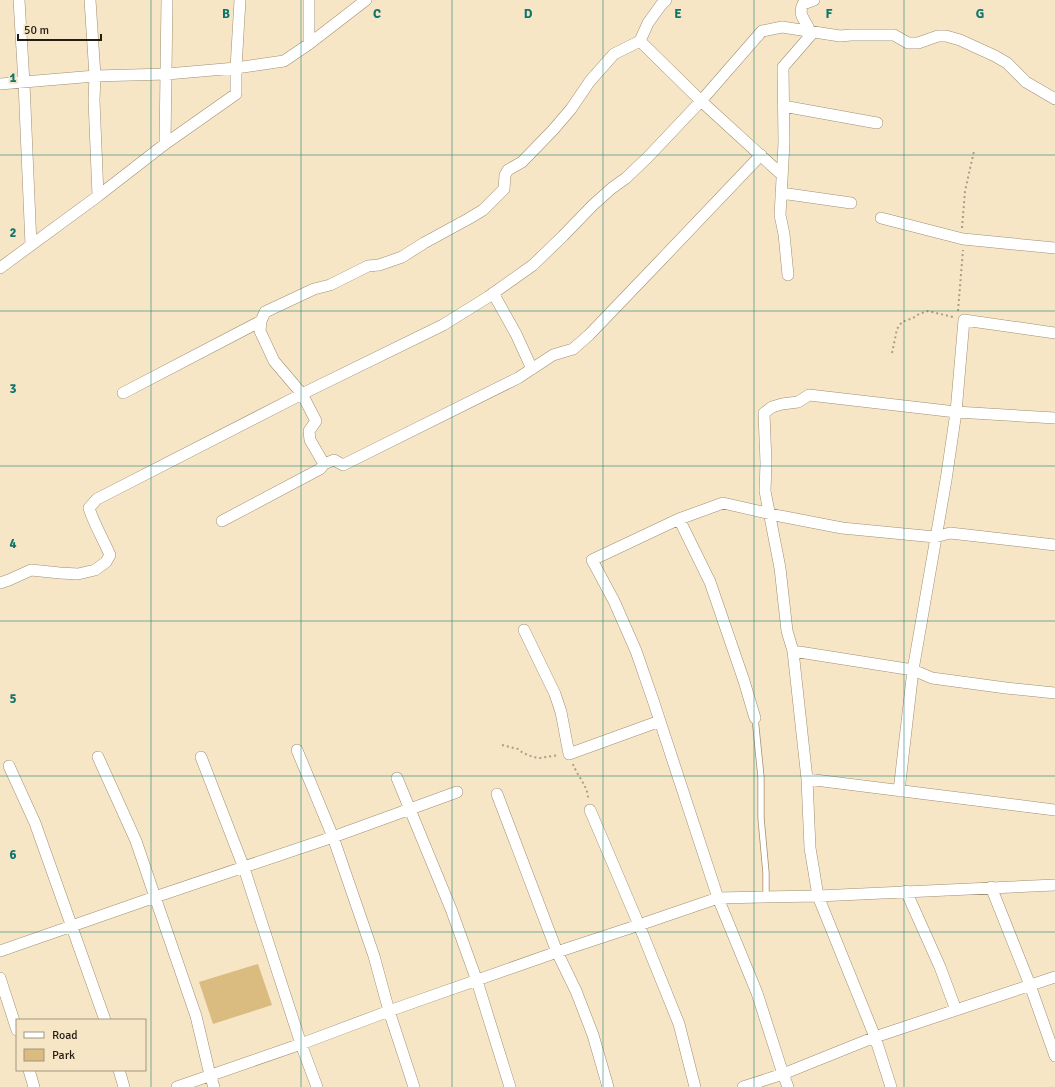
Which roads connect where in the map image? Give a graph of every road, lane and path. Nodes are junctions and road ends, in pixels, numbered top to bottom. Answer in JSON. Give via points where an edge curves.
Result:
{"nodes":[{"id":1,"x":19,"y":0,"type":"edge"},
{"id":2,"x":90,"y":0,"type":"edge"},
{"id":3,"x":167,"y":0,"type":"edge"},
{"id":4,"x":240,"y":0,"type":"edge"},
{"id":5,"x":309,"y":0,"type":"edge"},
{"id":6,"x":366,"y":0,"type":"edge"},
{"id":7,"x":666,"y":0,"type":"edge"},
{"id":8,"x":814,"y":0,"type":"edge"},
{"id":9,"x":811,"y":31,"type":"junction"},
{"id":10,"x":640,"y":41,"type":"junction"},
{"id":11,"x":309,"y":44,"type":"junction"},
{"id":12,"x":236,"y":68,"type":"junction"},
{"id":13,"x":167,"y":74,"type":"junction"},
{"id":14,"x":95,"y":76,"type":"junction"},
{"id":15,"x":24,"y":83,"type":"junction"},
{"id":16,"x":0,"y":84,"type":"edge"},
{"id":17,"x":1055,"y":99,"type":"edge"},
{"id":18,"x":701,"y":101,"type":"junction"},
{"id":19,"x":783,"y":106,"type":"junction"},
{"id":20,"x":877,"y":123,"type":"dead end"},
{"id":21,"x":166,"y":144,"type":"junction"},
{"id":22,"x":974,"y":152,"type":"dead end"},
{"id":23,"x":760,"y":155,"type":"junction"},
{"id":24,"x":782,"y":175,"type":"junction"},
{"id":25,"x":781,"y":193,"type":"junction"},
{"id":26,"x":98,"y":196,"type":"junction"},
{"id":27,"x":851,"y":203,"type":"dead end"},
{"id":28,"x":881,"y":218,"type":"dead end"},
{"id":29,"x":963,"y":239,"type":"junction"},
{"id":30,"x":31,"y":245,"type":"junction"},
{"id":31,"x":1055,"y":248,"type":"edge"},
{"id":32,"x":0,"y":268,"type":"edge"},
{"id":33,"x":788,"y":274,"type":"dead end"},
{"id":34,"x":493,"y":293,"type":"junction"},
{"id":35,"x":961,"y":319,"type":"junction"},
{"id":36,"x":261,"y":321,"type":"junction"},
{"id":37,"x":1055,"y":332,"type":"edge"},
{"id":38,"x":892,"y":353,"type":"dead end"},
{"id":39,"x":532,"y":369,"type":"junction"},
{"id":40,"x":123,"y":393,"type":"dead end"},
{"id":41,"x":302,"y":394,"type":"junction"},
{"id":42,"x":956,"y":412,"type":"junction"},
{"id":43,"x":1055,"y":418,"type":"edge"},
{"id":44,"x":324,"y":464,"type":"junction"},
{"id":45,"x":769,"y":514,"type":"junction"},
{"id":46,"x":679,"y":519,"type":"junction"},
{"id":47,"x":222,"y":521,"type":"dead end"},
{"id":48,"x":935,"y":537,"type":"junction"},
{"id":49,"x":1055,"y":545,"type":"edge"},
{"id":50,"x":0,"y":583,"type":"edge"},
{"id":51,"x":524,"y":630,"type":"dead end"},
{"id":52,"x":793,"y":651,"type":"junction"},
{"id":53,"x":914,"y":670,"type":"junction"},
{"id":54,"x":1055,"y":693,"type":"edge"},
{"id":55,"x":755,"y":718,"type":"joint"},
{"id":56,"x":660,"y":721,"type":"junction"},
{"id":57,"x":502,"y":745,"type":"dead end"},
{"id":58,"x":297,"y":750,"type":"dead end"},
{"id":59,"x":569,"y":754,"type":"junction"},
{"id":60,"x":98,"y":757,"type":"dead end"},
{"id":61,"x":201,"y":758,"type":"dead end"},
{"id":62,"x":8,"y":766,"type":"dead end"},
{"id":63,"x":397,"y":778,"type":"dead end"},
{"id":64,"x":807,"y":779,"type":"junction"},
{"id":65,"x":899,"y":791,"type":"junction"},
{"id":66,"x":457,"y":792,"type":"dead end"},
{"id":67,"x":497,"y":794,"type":"dead end"},
{"id":68,"x":409,"y":810,"type":"junction"},
{"id":69,"x":590,"y":810,"type":"joint"},
{"id":70,"x":1055,"y":810,"type":"edge"},
{"id":71,"x":333,"y":837,"type":"junction"},
{"id":72,"x":244,"y":868,"type":"junction"},
{"id":73,"x":1055,"y":885,"type":"edge"},
{"id":74,"x":991,"y":887,"type":"junction"},
{"id":75,"x":906,"y":891,"type":"junction"},
{"id":76,"x":818,"y":896,"type":"junction"},
{"id":77,"x":155,"y":897,"type":"junction"},
{"id":78,"x":766,"y":897,"type":"junction"},
{"id":79,"x":718,"y":898,"type":"junction"},
{"id":80,"x":639,"y":925,"type":"junction"},
{"id":81,"x":72,"y":926,"type":"junction"},
{"id":82,"x":0,"y":951,"type":"edge"},
{"id":83,"x":557,"y":952,"type":"junction"},
{"id":84,"x":1055,"y":977,"type":"edge"},
{"id":85,"x":0,"y":978,"type":"edge"},
{"id":86,"x":477,"y":981,"type":"junction"},
{"id":87,"x":1030,"y":985,"type":"junction"},
{"id":88,"x":956,"y":1010,"type":"junction"},
{"id":89,"x":389,"y":1011,"type":"junction"},
{"id":90,"x":106,"y":1019,"type":"edge"},
{"id":91,"x":16,"y":1027,"type":"edge"},
{"id":92,"x":875,"y":1037,"type":"junction"},
{"id":93,"x":301,"y":1044,"type":"junction"},
{"id":94,"x":1055,"y":1056,"type":"edge"},
{"id":95,"x":29,"y":1071,"type":"edge"},
{"id":96,"x":120,"y":1071,"type":"edge"},
{"id":97,"x":783,"y":1074,"type":"junction"},
{"id":98,"x":210,"y":1075,"type":"junction"},
{"id":99,"x":34,"y":1087,"type":"edge"},
{"id":100,"x":124,"y":1087,"type":"edge"},
{"id":101,"x":177,"y":1087,"type":"edge"},
{"id":102,"x":214,"y":1087,"type":"edge"},
{"id":103,"x":317,"y":1087,"type":"edge"},
{"id":104,"x":414,"y":1087,"type":"edge"},
{"id":105,"x":510,"y":1087,"type":"edge"},
{"id":106,"x":608,"y":1087,"type":"edge"},
{"id":107,"x":695,"y":1087,"type":"edge"},
{"id":108,"x":743,"y":1087,"type":"edge"},
{"id":109,"x":788,"y":1087,"type":"edge"},
{"id":110,"x":891,"y":1087,"type":"edge"}],
"edges":[{"from":1,"to":15,"type":"street"},
{"from":2,"to":14,"type":"street"},
{"from":3,"to":13,"type":"street"},
{"from":4,"to":12,"type":"street"},
{"from":5,"to":11,"type":"street"},
{"from":6,"to":11,"type":"street"},
{"from":7,"to":10,"type":"street","via":[[648,23]]},
{"from":8,"to":9,"type":"street","via":[[803,4],[801,9]]},
{"from":9,"to":17,"type":"street","via":[[840,36],[894,35],[908,43],[946,36],[995,56],[1007,63],[1026,82]]},
{"from":9,"to":18,"type":"street","via":[[782,27],[762,31]]},
{"from":9,"to":19,"type":"street","via":[[810,36],[783,67]]},
{"from":10,"to":18,"type":"street"},
{"from":10,"to":36,"type":"street","via":[[614,54],[607,61],[553,130],[522,162],[508,170],[504,189],[483,210],[402,257],[368,266],[265,312]]},
{"from":11,"to":12,"type":"street","via":[[284,61]]},
{"from":12,"to":13,"type":"street"},
{"from":12,"to":21,"type":"street","via":[[236,94]]},
{"from":13,"to":14,"type":"street"},
{"from":13,"to":21,"type":"street"},
{"from":14,"to":15,"type":"street"},
{"from":14,"to":26,"type":"street"},
{"from":15,"to":16,"type":"street"},
{"from":15,"to":30,"type":"street"},
{"from":18,"to":23,"type":"street"},
{"from":18,"to":34,"type":"street","via":[[648,157],[593,205],[533,265]]},
{"from":19,"to":20,"type":"street"},
{"from":19,"to":24,"type":"street"},
{"from":21,"to":26,"type":"street"},
{"from":22,"to":29,"type":"path","via":[[965,191]]},
{"from":23,"to":24,"type":"street"},
{"from":23,"to":39,"type":"street","via":[[589,335],[573,348],[553,355]]},
{"from":24,"to":25,"type":"street"},
{"from":25,"to":27,"type":"street"},
{"from":25,"to":33,"type":"street","via":[[780,215]]},
{"from":26,"to":30,"type":"street"},
{"from":28,"to":29,"type":"street"},
{"from":29,"to":31,"type":"street"},
{"from":29,"to":35,"type":"path"},
{"from":30,"to":32,"type":"street"},
{"from":34,"to":39,"type":"street"},
{"from":34,"to":41,"type":"street","via":[[443,325]]},
{"from":35,"to":37,"type":"street"},
{"from":35,"to":38,"type":"path","via":[[928,311],[902,322],[897,329]]},
{"from":35,"to":42,"type":"street"},
{"from":36,"to":40,"type":"street"},
{"from":36,"to":41,"type":"street","via":[[260,332],[274,361]]},
{"from":39,"to":44,"type":"street","via":[[343,466],[334,460]]},
{"from":41,"to":44,"type":"street","via":[[316,421],[309,431],[310,440]]},
{"from":41,"to":50,"type":"street","via":[[97,499],[89,508],[110,556],[95,570],[78,574],[31,570]]},
{"from":42,"to":43,"type":"street"},
{"from":42,"to":45,"type":"street","via":[[809,395],[798,402],[772,407],[764,413],[765,491]]},
{"from":42,"to":48,"type":"street"},
{"from":44,"to":47,"type":"street"},
{"from":45,"to":46,"type":"street","via":[[723,504]]},
{"from":45,"to":48,"type":"street","via":[[842,528]]},
{"from":45,"to":52,"type":"street","via":[[780,568],[787,631]]},
{"from":46,"to":55,"type":"street","via":[[710,582]]},
{"from":46,"to":56,"type":"street","via":[[592,560],[636,651]]},
{"from":48,"to":49,"type":"street","via":[[950,534]]},
{"from":48,"to":53,"type":"street"},
{"from":51,"to":59,"type":"street","via":[[555,694]]},
{"from":52,"to":53,"type":"street"},
{"from":52,"to":64,"type":"street"},
{"from":53,"to":54,"type":"street","via":[[932,678]]},
{"from":53,"to":65,"type":"street"},
{"from":55,"to":78,"type":"lane"},
{"from":56,"to":59,"type":"street"},
{"from":56,"to":79,"type":"street"},
{"from":57,"to":59,"type":"path","via":[[540,758]]},
{"from":58,"to":71,"type":"street"},
{"from":59,"to":69,"type":"path","via":[[587,791]]},
{"from":60,"to":77,"type":"street","via":[[136,841]]},
{"from":61,"to":72,"type":"street"},
{"from":62,"to":81,"type":"street","via":[[35,823]]},
{"from":63,"to":68,"type":"street"},
{"from":64,"to":65,"type":"street"},
{"from":64,"to":76,"type":"street","via":[[810,848]]},
{"from":65,"to":70,"type":"street"},
{"from":66,"to":68,"type":"street"},
{"from":67,"to":83,"type":"street"},
{"from":68,"to":71,"type":"street"},
{"from":68,"to":86,"type":"street","via":[[451,909]]},
{"from":69,"to":80,"type":"street"},
{"from":71,"to":72,"type":"street"},
{"from":71,"to":89,"type":"street","via":[[374,956]]},
{"from":72,"to":77,"type":"street"},
{"from":72,"to":93,"type":"street"},
{"from":73,"to":74,"type":"street"},
{"from":74,"to":75,"type":"street"},
{"from":74,"to":87,"type":"street"},
{"from":75,"to":76,"type":"street"},
{"from":75,"to":88,"type":"street"},
{"from":76,"to":78,"type":"street"},
{"from":76,"to":92,"type":"street"},
{"from":77,"to":81,"type":"street"},
{"from":77,"to":98,"type":"street","via":[[196,1016]]},
{"from":78,"to":79,"type":"street"},
{"from":79,"to":80,"type":"street"},
{"from":79,"to":97,"type":"street","via":[[757,993]]},
{"from":80,"to":83,"type":"street"},
{"from":80,"to":107,"type":"street","via":[[679,1024]]},
{"from":81,"to":82,"type":"street"},
{"from":81,"to":90,"type":"street"},
{"from":83,"to":86,"type":"street"},
{"from":83,"to":106,"type":"street","via":[[593,1035]]},
{"from":84,"to":87,"type":"street"},
{"from":85,"to":91,"type":"street"},
{"from":86,"to":89,"type":"street"},
{"from":86,"to":105,"type":"street"},
{"from":87,"to":88,"type":"street"},
{"from":87,"to":94,"type":"street"},
{"from":88,"to":92,"type":"street"},
{"from":89,"to":93,"type":"street"},
{"from":89,"to":104,"type":"street"},
{"from":92,"to":97,"type":"street"},
{"from":92,"to":110,"type":"street"},
{"from":93,"to":98,"type":"street"},
{"from":93,"to":103,"type":"street"},
{"from":95,"to":99,"type":"street"},
{"from":96,"to":100,"type":"street"},
{"from":97,"to":108,"type":"street"},
{"from":97,"to":109,"type":"street"},
{"from":98,"to":101,"type":"street"},
{"from":98,"to":102,"type":"street"}]}
